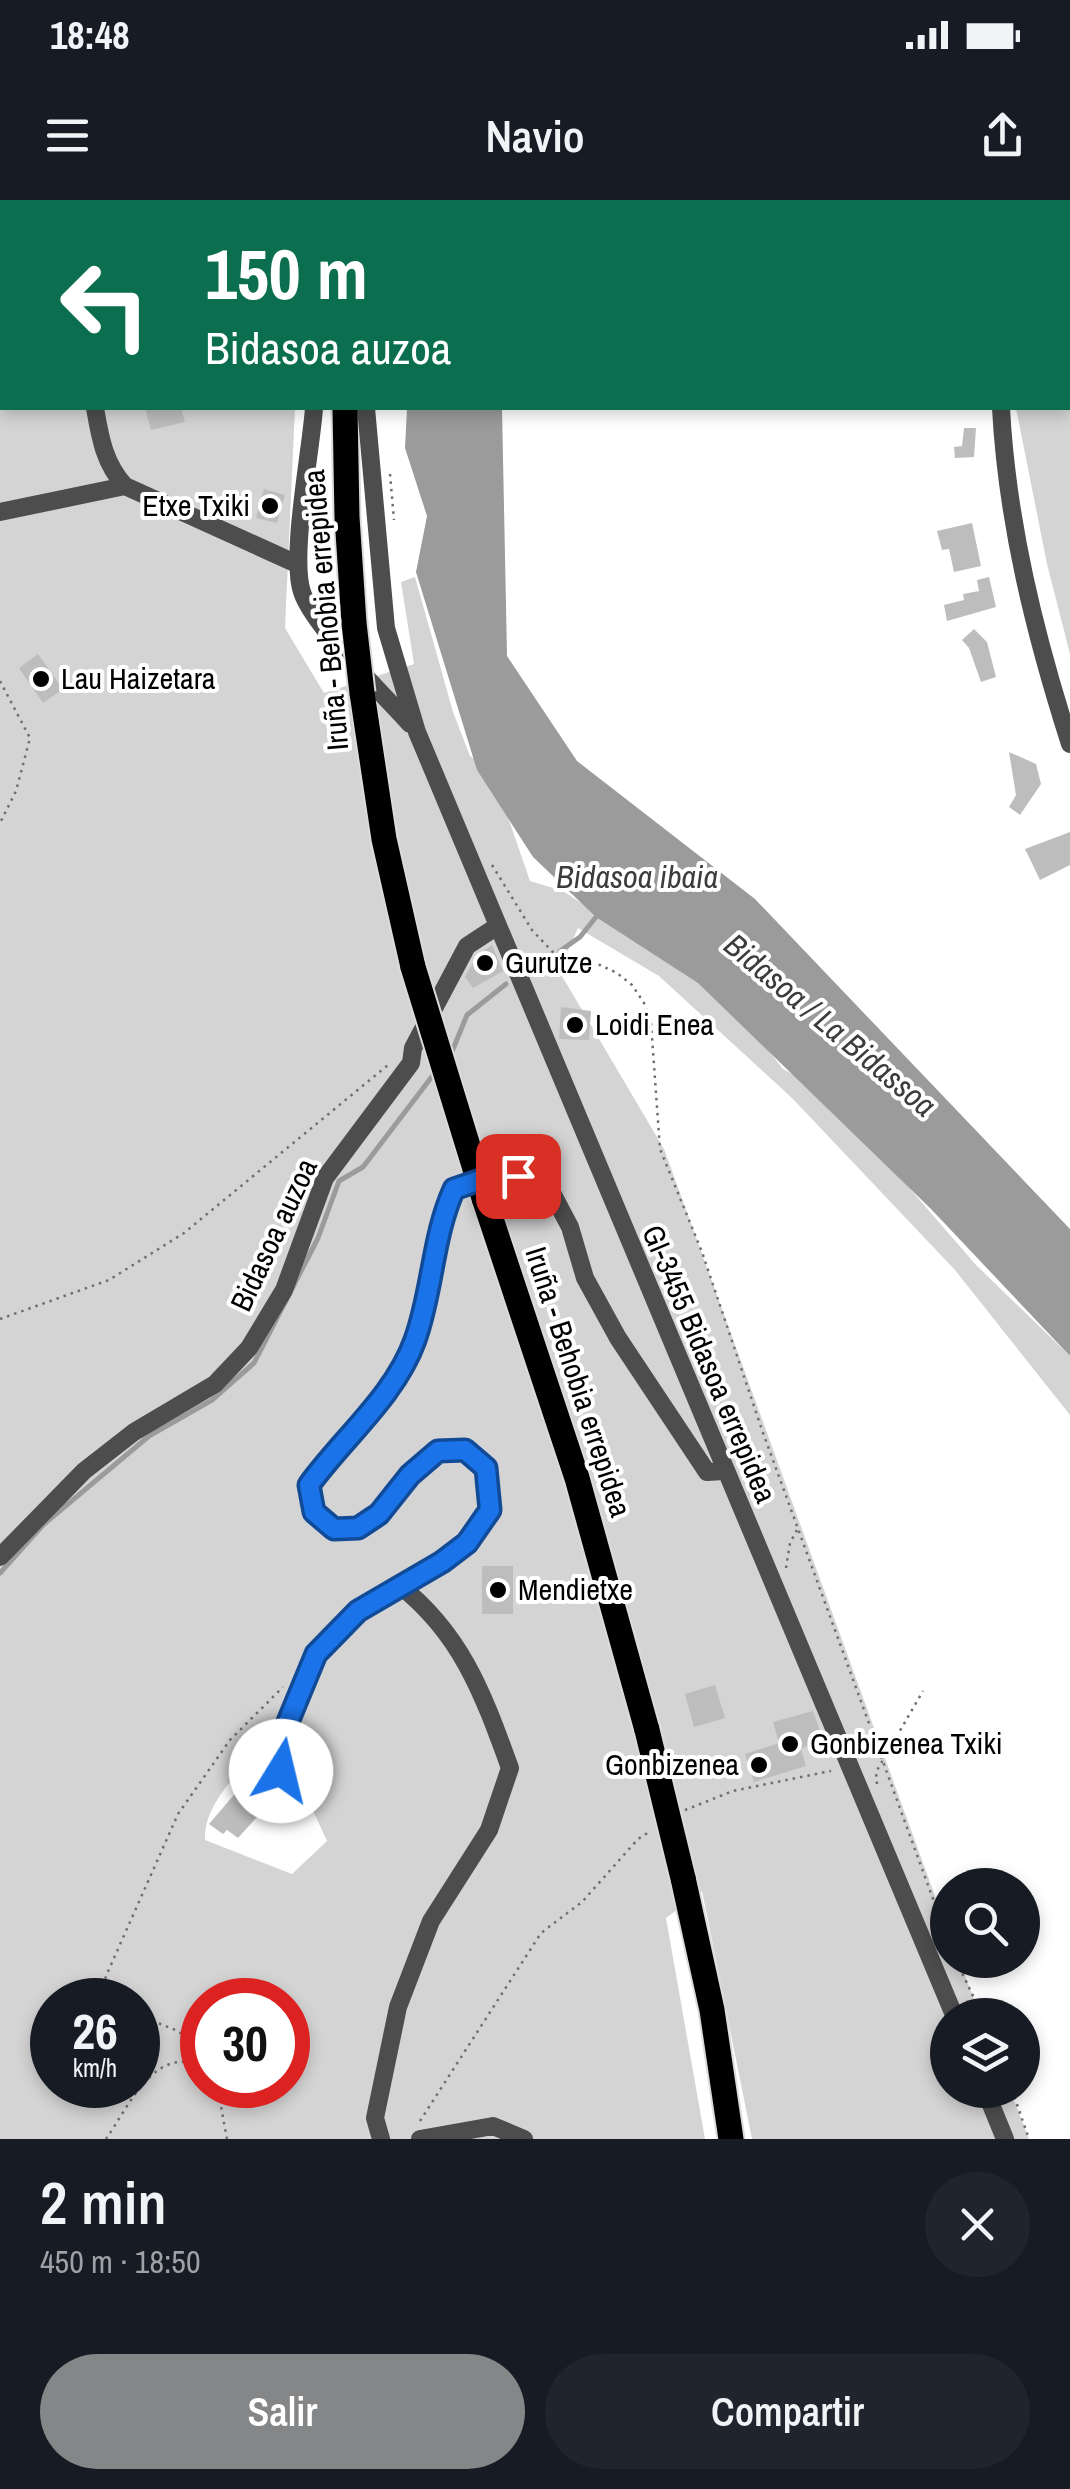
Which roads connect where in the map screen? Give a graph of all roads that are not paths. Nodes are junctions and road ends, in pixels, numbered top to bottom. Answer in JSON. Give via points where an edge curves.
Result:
{"nodes":[{"id":1,"x":95,"y":410,"type":"edge"},
{"id":2,"x":314,"y":410,"type":"edge"},
{"id":3,"x":345,"y":410,"type":"edge"},
{"id":4,"x":366,"y":410,"type":"edge"},
{"id":5,"x":1001,"y":410,"type":"edge"},
{"id":6,"x":125,"y":486,"type":"junction"},
{"id":7,"x":0,"y":512,"type":"edge"},
{"id":8,"x":297,"y":564,"type":"junction"},
{"id":9,"x":392,"y":652,"type":"junction"},
{"id":10,"x":361,"y":680,"type":"junction"},
{"id":11,"x":416,"y":732,"type":"junction"},
{"id":12,"x":1070,"y":744,"type":"edge"},
{"id":13,"x":496,"y":926,"type":"junction"},
{"id":14,"x":724,"y":1471,"type":"junction"},
{"id":15,"x":0,"y":1558,"type":"edge"},
{"id":16,"x":398,"y":1584,"type":"junction"},
{"id":17,"x":281,"y":1771,"type":"dead end"},
{"id":18,"x":947,"y":1998,"type":"edge"},
{"id":19,"x":993,"y":2108,"type":"edge"},
{"id":20,"x":419,"y":2131,"type":"edge"},
{"id":21,"x":381,"y":2139,"type":"edge"},
{"id":22,"x":524,"y":2139,"type":"edge"},
{"id":23,"x":731,"y":2139,"type":"edge"},
{"id":24,"x":1006,"y":2139,"type":"edge"}],
"edges":[{"from":1,"to":6,"type":"street","via":[[102,449]]},
{"from":2,"to":8,"type":"street"},
{"from":3,"to":10,"type":"highway","name":"Iruña - Behobia errepidea","bridge":true},
{"from":4,"to":9,"type":"street"},
{"from":5,"to":12,"type":"street","via":[[1004,469],[1025,579]]},
{"from":6,"to":7,"type":"street"},
{"from":6,"to":8,"type":"street"},
{"from":8,"to":10,"type":"street","via":[[311,610]]},
{"from":9,"to":10,"type":"street"},
{"from":9,"to":11,"type":"street"},
{"from":10,"to":11,"type":"street"},
{"from":10,"to":23,"type":"highway","name":"Iruña - Behobia errepidea","bridge":true,"via":[[384,839],[413,968],[566,1444],[648,1730],[712,2010]]},
{"from":11,"to":13,"type":"street","name":"GI-3455 Bidasoa errepidea"},
{"from":13,"to":14,"type":"street","name":"GI-3455 Bidasoa errepidea"},
{"from":13,"to":15,"type":"street","name":"Bidasoa auzoa","via":[[467,946],[411,1062],[325,1178],[284,1290],[249,1348],[215,1384],[84,1471]]},
{"from":14,"to":16,"type":"street","via":[[707,1472],[618,1338],[585,1278],[552,1193],[518,1176],[495,1175],[454,1189],[439,1222],[415,1340],[390,1387],[309,1485],[314,1512],[334,1529],[358,1528],[438,1451],[465,1450],[486,1468],[490,1510],[467,1543]]},
{"from":14,"to":18,"type":"street","name":"GI-3455 Bidasoa errepidea"},
{"from":16,"to":17,"type":"street","via":[[358,1611],[316,1654],[278,1746]]},
{"from":16,"to":21,"type":"street","via":[[430,1609],[467,1660],[510,1768],[489,1830],[432,1921],[398,2007],[375,2118]]},
{"from":19,"to":24,"type":"street"},
{"from":20,"to":22,"type":"street","via":[[493,2126]]}]}
